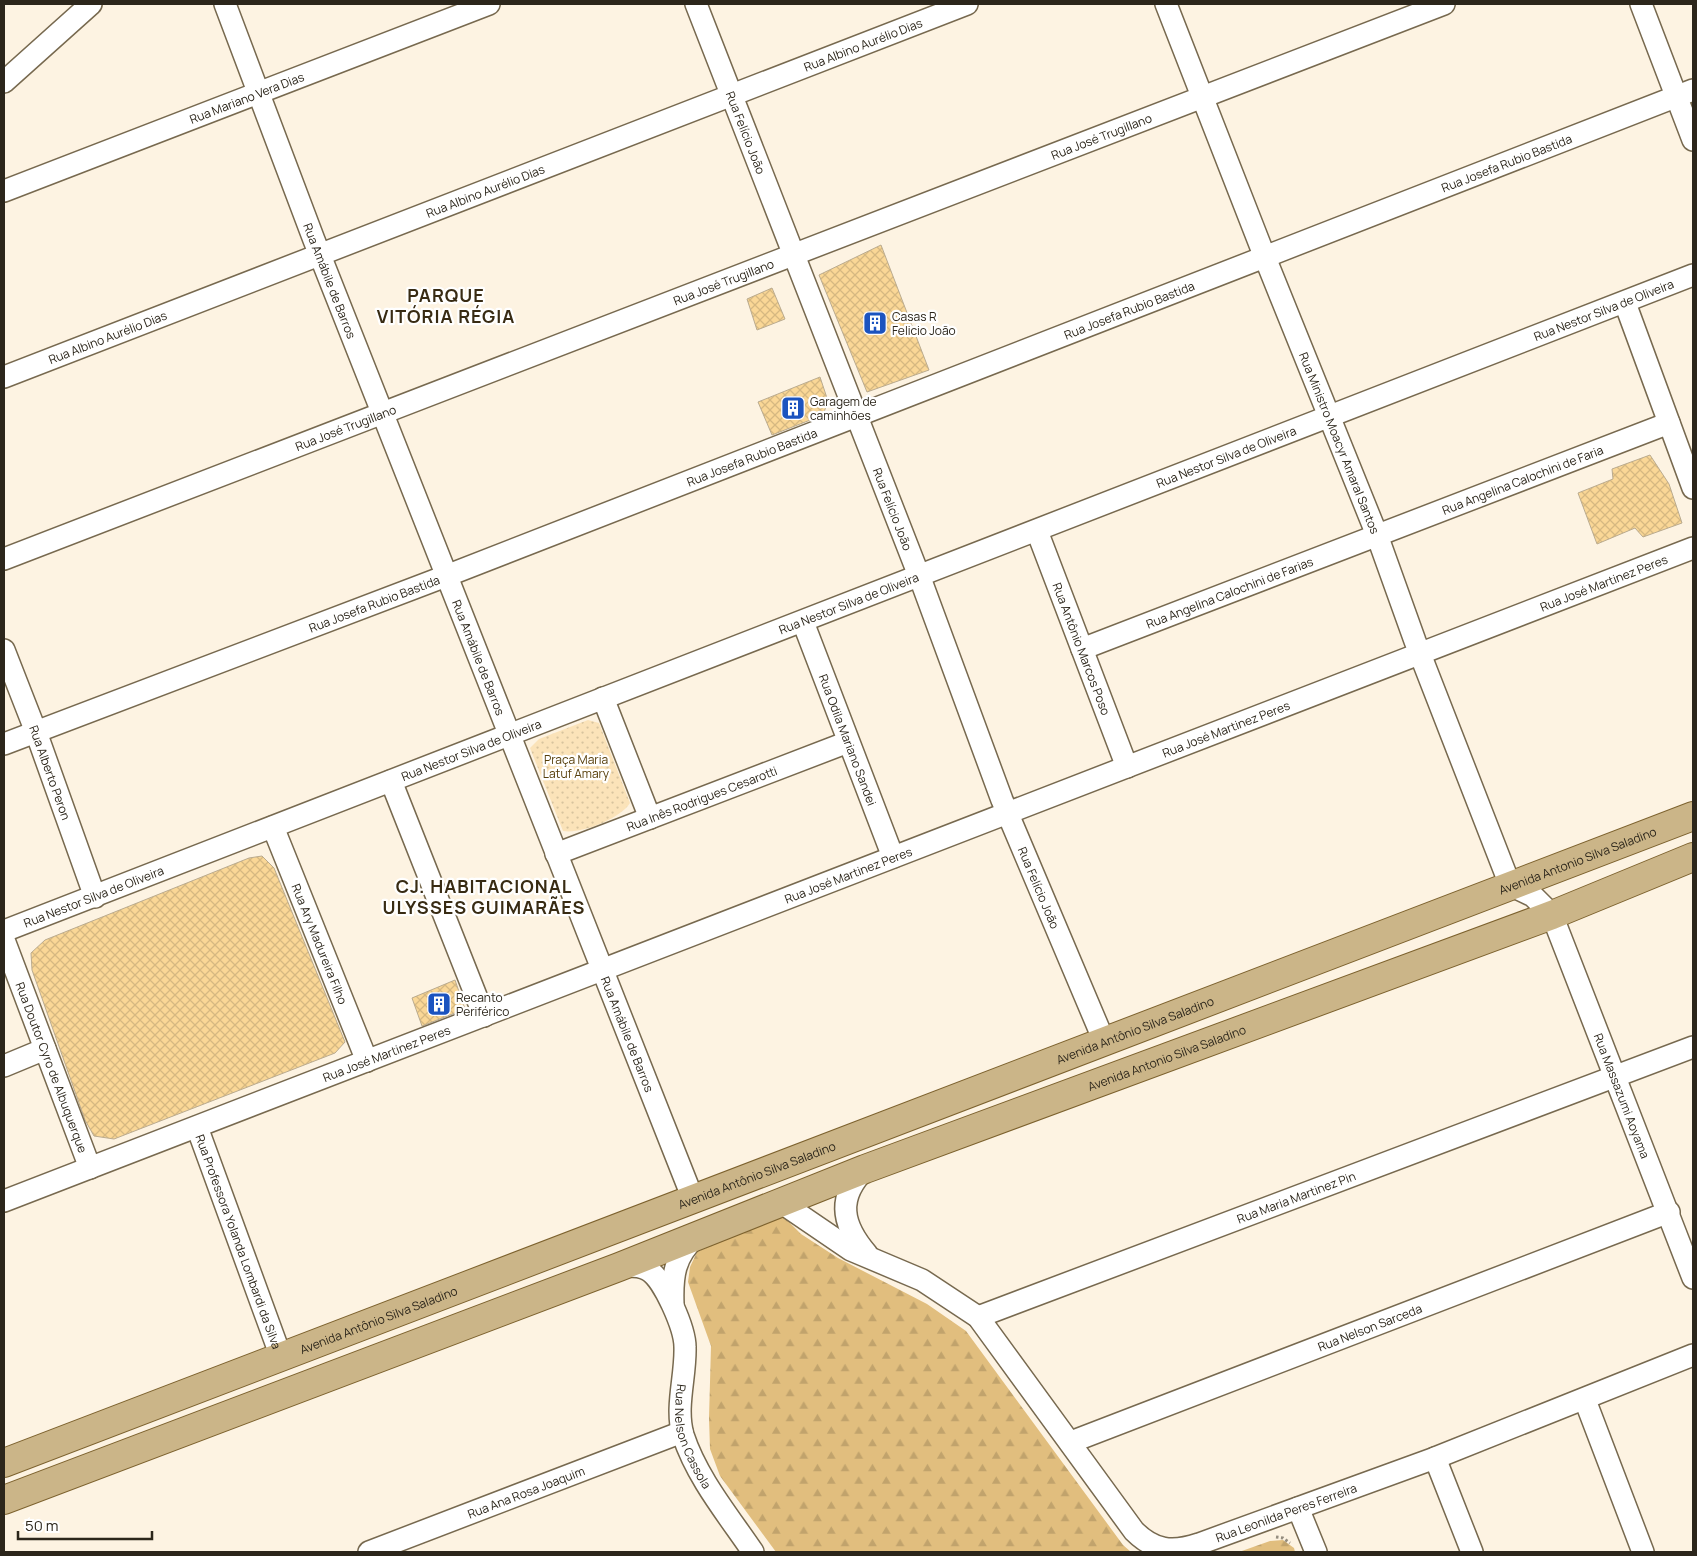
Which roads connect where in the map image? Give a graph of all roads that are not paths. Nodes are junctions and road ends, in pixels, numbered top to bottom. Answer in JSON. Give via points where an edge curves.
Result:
{"nodes":[{"id":1,"x":91,"y":4,"type":"edge"},
{"id":2,"x":226,"y":4,"type":"edge"},
{"id":3,"x":489,"y":4,"type":"edge"},
{"id":4,"x":696,"y":4,"type":"edge"},
{"id":5,"x":967,"y":4,"type":"edge"},
{"id":6,"x":1166,"y":4,"type":"edge"},
{"id":7,"x":1444,"y":4,"type":"edge"},
{"id":8,"x":1641,"y":4,"type":"edge"},
{"id":9,"x":4,"y":82,"type":"edge"},
{"id":10,"x":1685,"y":93,"type":"edge"},
{"id":11,"x":259,"y":94,"type":"junction"},
{"id":12,"x":731,"y":94,"type":"junction"},
{"id":13,"x":1204,"y":96,"type":"junction"},
{"id":14,"x":1693,"y":140,"type":"edge"},
{"id":15,"x":4,"y":192,"type":"edge"},
{"id":16,"x":792,"y":253,"type":"junction"},
{"id":17,"x":1264,"y":255,"type":"junction"},
{"id":18,"x":321,"y":256,"type":"junction"},
{"id":19,"x":1693,"y":276,"type":"edge"},
{"id":20,"x":1625,"y":303,"type":"junction"},
{"id":21,"x":4,"y":377,"type":"edge"},
{"id":22,"x":383,"y":413,"type":"junction"},
{"id":23,"x":857,"y":416,"type":"junction"},
{"id":24,"x":1329,"y":417,"type":"junction"},
{"id":25,"x":1669,"y":423,"type":"junction"},
{"id":26,"x":1693,"y":488,"type":"edge"},
{"id":27,"x":1037,"y":531,"type":"junction"},
{"id":28,"x":1377,"y":535,"type":"junction"},
{"id":29,"x":1693,"y":548,"type":"edge"},
{"id":30,"x":4,"y":559,"type":"edge"},
{"id":31,"x":446,"y":576,"type":"junction"},
{"id":32,"x":919,"y":576,"type":"junction"},
{"id":33,"x":802,"y":622,"type":"junction"},
{"id":34,"x":1082,"y":649,"type":"junction"},
{"id":35,"x":4,"y":650,"type":"edge"},
{"id":36,"x":1419,"y":653,"type":"junction"},
{"id":37,"x":603,"y":698,"type":"junction"},
{"id":38,"x":36,"y":732,"type":"junction"},
{"id":39,"x":509,"y":735,"type":"junction"},
{"id":40,"x":848,"y":742,"type":"junction"},
{"id":41,"x":4,"y":744,"type":"edge"},
{"id":42,"x":1127,"y":767,"type":"junction"},
{"id":43,"x":391,"y":781,"type":"junction"},
{"id":44,"x":1009,"y":812,"type":"junction"},
{"id":45,"x":1693,"y":816,"type":"edge"},
{"id":46,"x":650,"y":818,"type":"junction"},
{"id":47,"x":272,"y":827,"type":"junction"},
{"id":48,"x":556,"y":854,"type":"junction"},
{"id":49,"x":893,"y":857,"type":"junction"},
{"id":50,"x":1693,"y":857,"type":"edge"},
{"id":51,"x":1510,"y":885,"type":"junction"},
{"id":52,"x":95,"y":897,"type":"junction"},
{"id":53,"x":1552,"y":915,"type":"junction"},
{"id":54,"x":4,"y":931,"type":"edge"},
{"id":55,"x":4,"y":940,"type":"edge"},
{"id":56,"x":601,"y":970,"type":"junction"},
{"id":57,"x":484,"y":1016,"type":"junction"},
{"id":58,"x":1104,"y":1041,"type":"junction"},
{"id":59,"x":1693,"y":1047,"type":"edge"},
{"id":60,"x":45,"y":1049,"type":"junction"},
{"id":61,"x":367,"y":1061,"type":"junction"},
{"id":62,"x":4,"y":1066,"type":"edge"},
{"id":63,"x":1614,"y":1076,"type":"junction"},
{"id":64,"x":197,"y":1127,"type":"junction"},
{"id":65,"x":944,"y":1140,"type":"junction"},
{"id":66,"x":90,"y":1168,"type":"junction"},
{"id":67,"x":865,"y":1169,"type":"junction"},
{"id":68,"x":693,"y":1199,"type":"junction"},
{"id":69,"x":4,"y":1201,"type":"edge"},
{"id":70,"x":782,"y":1204,"type":"junction"},
{"id":71,"x":1669,"y":1212,"type":"junction"},
{"id":72,"x":696,"y":1237,"type":"junction"},
{"id":73,"x":869,"y":1256,"type":"junction"},
{"id":74,"x":619,"y":1266,"type":"junction"},
{"id":75,"x":1693,"y":1278,"type":"edge"},
{"id":76,"x":673,"y":1307,"type":"junction"},
{"id":77,"x":978,"y":1317,"type":"junction"},
{"id":78,"x":1693,"y":1355,"type":"edge"},
{"id":79,"x":280,"y":1357,"type":"junction"},
{"id":80,"x":1585,"y":1400,"type":"junction"},
{"id":81,"x":682,"y":1432,"type":"junction"},
{"id":82,"x":1071,"y":1442,"type":"junction"},
{"id":83,"x":1435,"y":1458,"type":"junction"},
{"id":84,"x":4,"y":1463,"type":"edge"},
{"id":85,"x":4,"y":1500,"type":"edge"},
{"id":86,"x":1298,"y":1508,"type":"junction"},
{"id":87,"x":369,"y":1552,"type":"edge"},
{"id":88,"x":753,"y":1552,"type":"edge"},
{"id":89,"x":1316,"y":1552,"type":"edge"},
{"id":90,"x":1472,"y":1552,"type":"edge"},
{"id":91,"x":1643,"y":1552,"type":"edge"}],
"edges":[{"from":1,"to":9,"type":"street"},
{"from":2,"to":11,"type":"street","name":"Rua Amábile de Barros"},
{"from":3,"to":11,"type":"street","name":"Rua Mariano Vera Dias"},
{"from":4,"to":12,"type":"street","name":"Rua Felício João"},
{"from":5,"to":12,"type":"street","name":"Rua Albino Aurélio Dias"},
{"from":6,"to":13,"type":"street","name":"Rua Ministro Moacyr Amaral Santos"},
{"from":7,"to":13,"type":"street","name":"Rua José Trugillano"},
{"from":8,"to":10,"type":"street"},
{"from":10,"to":14,"type":"street"},
{"from":10,"to":17,"type":"street","name":"Rua Josefa Rubio Bastida"},
{"from":11,"to":15,"type":"street","name":"Rua Mariano Vera Dias"},
{"from":11,"to":18,"type":"street","name":"Rua Amábile de Barros"},
{"from":12,"to":16,"type":"street","name":"Rua Felício João"},
{"from":12,"to":18,"type":"street","name":"Rua Albino Aurélio Dias"},
{"from":13,"to":16,"type":"street","name":"Rua José Trugillano"},
{"from":13,"to":17,"type":"street","name":"Rua Ministro Moacyr Amaral Santos"},
{"from":16,"to":22,"type":"street","name":"Rua José Trugillano"},
{"from":16,"to":23,"type":"street","name":"Rua Felício João"},
{"from":17,"to":23,"type":"street","name":"Rua Josefa Rubio Bastida"},
{"from":17,"to":24,"type":"street","name":"Rua Ministro Moacyr Amaral Santos"},
{"from":18,"to":21,"type":"street","name":"Rua Albino Aurélio Dias"},
{"from":18,"to":22,"type":"street","name":"Rua Amábile de Barros"},
{"from":19,"to":20,"type":"street","name":"Rua Nestor Silva de Oliveira"},
{"from":20,"to":24,"type":"street","name":"Rua Nestor Silva de Oliveira"},
{"from":20,"to":25,"type":"street"},
{"from":22,"to":30,"type":"street","name":"Rua José Trugillano"},
{"from":22,"to":31,"type":"street","name":"Rua Amábile de Barros"},
{"from":23,"to":31,"type":"street","name":"Rua Josefa Rubio Bastida"},
{"from":23,"to":32,"type":"street","name":"Rua Felício João"},
{"from":24,"to":27,"type":"street","name":"Rua Nestor Silva de Oliveira"},
{"from":24,"to":28,"type":"street","name":"Rua Ministro Moacyr Amaral Santos"},
{"from":25,"to":26,"type":"street"},
{"from":25,"to":28,"type":"street","name":"Rua Angelina Calochini de Faria"},
{"from":27,"to":32,"type":"street","name":"Rua Nestor Silva de Oliveira"},
{"from":27,"to":34,"type":"street","name":"Rua Antônio Marcos Poso"},
{"from":28,"to":34,"type":"street","name":"Rua Angelina Calochini de Farias"},
{"from":28,"to":36,"type":"street","name":"Rua Ministro Moacyr Amaral Santos"},
{"from":29,"to":36,"type":"street","name":"Rua José Martinez Peres"},
{"from":31,"to":38,"type":"street","name":"Rua Josefa Rubio Bastida"},
{"from":31,"to":39,"type":"street","name":"Rua Amábile de Barros"},
{"from":32,"to":33,"type":"street","name":"Rua Nestor Silva de Oliveira"},
{"from":32,"to":44,"type":"street","name":"Rua Felício João"},
{"from":33,"to":37,"type":"street","name":"Rua Nestor Silva de Oliveira"},
{"from":33,"to":40,"type":"street","name":"Rua Odila Mariano Sandei"},
{"from":34,"to":42,"type":"street","name":"Rua Antônio Marcos Poso"},
{"from":35,"to":38,"type":"street","name":"Rua Alberto Peron"},
{"from":36,"to":42,"type":"street","name":"Rua José Martinez Peres"},
{"from":36,"to":51,"type":"street","name":"Rua Ministro Moacyr Amaral Santos"},
{"from":37,"to":39,"type":"street","name":"Rua Nestor Silva de Oliveira"},
{"from":37,"to":46,"type":"street"},
{"from":38,"to":41,"type":"street","name":"Rua Josefa Rubio Bastida"},
{"from":38,"to":52,"type":"street","name":"Rua Alberto Peron"},
{"from":39,"to":43,"type":"street","name":"Rua Nestor Silva de Oliveira"},
{"from":39,"to":48,"type":"street","name":"Rua Amábile de Barros"},
{"from":40,"to":46,"type":"street","name":"Rua Inês Rodrigues Cesarotti"},
{"from":40,"to":49,"type":"street","name":"Rua Odila Mariano Sandei"},
{"from":42,"to":44,"type":"street","name":"Rua José Martinez Peres"},
{"from":43,"to":47,"type":"street","name":"Rua Nestor Silva de Oliveira"},
{"from":43,"to":57,"type":"street"},
{"from":44,"to":49,"type":"street","name":"Rua José Martinez Peres"},
{"from":44,"to":58,"type":"street","name":"Rua Felício João"},
{"from":45,"to":51,"type":"main road","name":"Avenida Antonio Silva Saladino"},
{"from":46,"to":48,"type":"street","name":"Rua Inês Rodrigues Cesarotti"},
{"from":47,"to":52,"type":"street","name":"Rua Nestor Silva de Oliveira"},
{"from":47,"to":61,"type":"street","name":"Rua Ary Madureira Filho"},
{"from":48,"to":56,"type":"street","name":"Rua Amábile de Barros"},
{"from":49,"to":56,"type":"street","name":"Rua José Martinez Peres"},
{"from":50,"to":53,"type":"main road","name":"Avenida Antonio Silva Saladino"},
{"from":51,"to":53,"type":"street","name":"Avenida Antonio Silva Saladino","via":[[1533,896]]},
{"from":51,"to":58,"type":"main road","name":"Avenida Antônio Silva Saladino"},
{"from":52,"to":54,"type":"street","name":"Rua Nestor Silva de Oliveira"},
{"from":53,"to":63,"type":"street","name":"Rua Massazumi Aoyama"},
{"from":53,"to":65,"type":"main road","name":"Avenida Antonio Silva Saladino"},
{"from":55,"to":60,"type":"street","name":"Rua Doutor Cyro de Albuquerque"},
{"from":56,"to":57,"type":"street","name":"Rua José Martinez Peres"},
{"from":56,"to":68,"type":"street","name":"Rua Amábile de Barros"},
{"from":57,"to":61,"type":"street","name":"Rua José Martinez Peres"},
{"from":58,"to":65,"type":"main road","via":[[1104,1050],[1084,1073]]},
{"from":58,"to":68,"type":"main road","name":"Avenida Antônio Silva Saladino"},
{"from":59,"to":63,"type":"street","name":"Rua Maria Martinez Pin"},
{"from":60,"to":62,"type":"street"},
{"from":60,"to":66,"type":"street","name":"Rua Doutor Cyro de Albuquerque"},
{"from":61,"to":64,"type":"street","name":"Rua José Martinez Peres"},
{"from":63,"to":71,"type":"street","name":"Rua Massazumi Aoyama"},
{"from":63,"to":77,"type":"street","name":"Rua Maria Martinez Pin"},
{"from":64,"to":66,"type":"street","name":"Rua José Martinez Peres"},
{"from":64,"to":79,"type":"street","name":"Rua Professora Yolanda Lombardi da Silva"},
{"from":65,"to":67,"type":"main road","name":"Avenida Antonio Silva Saladino"},
{"from":66,"to":69,"type":"street","name":"Rua José Martinez Peres"},
{"from":67,"to":70,"type":"main road","name":"Avenida Antonio Silva Saladino"},
{"from":67,"to":73,"type":"street","name":"Rua Leonilda Peres Ferreira","via":[[849,1190],[846,1213],[849,1229]]},
{"from":68,"to":79,"type":"main road","name":"Avenida Antônio Silva Saladino"},
{"from":70,"to":72,"type":"main road"},
{"from":70,"to":73,"type":"street","name":"Rua Leonilda Peres Ferreira","via":[[851,1250]]},
{"from":71,"to":75,"type":"street","name":"Rua Massazumi Aoyama"},
{"from":71,"to":82,"type":"street","name":"Rua Nelson Sarceda"},
{"from":72,"to":74,"type":"main road"},
{"from":72,"to":76,"type":"street","name":"Rua Nelson Cassola","via":[[685,1246],[674,1270]]},
{"from":73,"to":77,"type":"street","name":"Rua Leonilda Peres Ferreira","via":[[922,1280]]},
{"from":74,"to":76,"type":"street","name":"Rua Nelson Cassola","via":[[649,1270]]},
{"from":74,"to":85,"type":"main road"},
{"from":76,"to":81,"type":"street","name":"Rua Nelson Cassola","via":[[685,1344],[680,1404]]},
{"from":77,"to":82,"type":"street","name":"Rua Leonilda Peres Ferreira"},
{"from":78,"to":80,"type":"street","name":"Rua Leonilda Peres Ferreira"},
{"from":79,"to":84,"type":"main road","name":"Avenida Antônio Silva Saladino"},
{"from":80,"to":83,"type":"street","name":"Rua Leonilda Peres Ferreira"},
{"from":80,"to":91,"type":"street"},
{"from":81,"to":87,"type":"street","name":"Rua Ana Rosa Joaquim"},
{"from":81,"to":88,"type":"street","name":"Rua Nelson Cassola","via":[[692,1460]]},
{"from":82,"to":86,"type":"street","name":"Rua Leonilda Peres Ferreira","via":[[1134,1531],[1155,1548],[1186,1549]]},
{"from":83,"to":86,"type":"street","name":"Rua Leonilda Peres Ferreira"},
{"from":83,"to":90,"type":"street"},
{"from":86,"to":89,"type":"street"}]}
